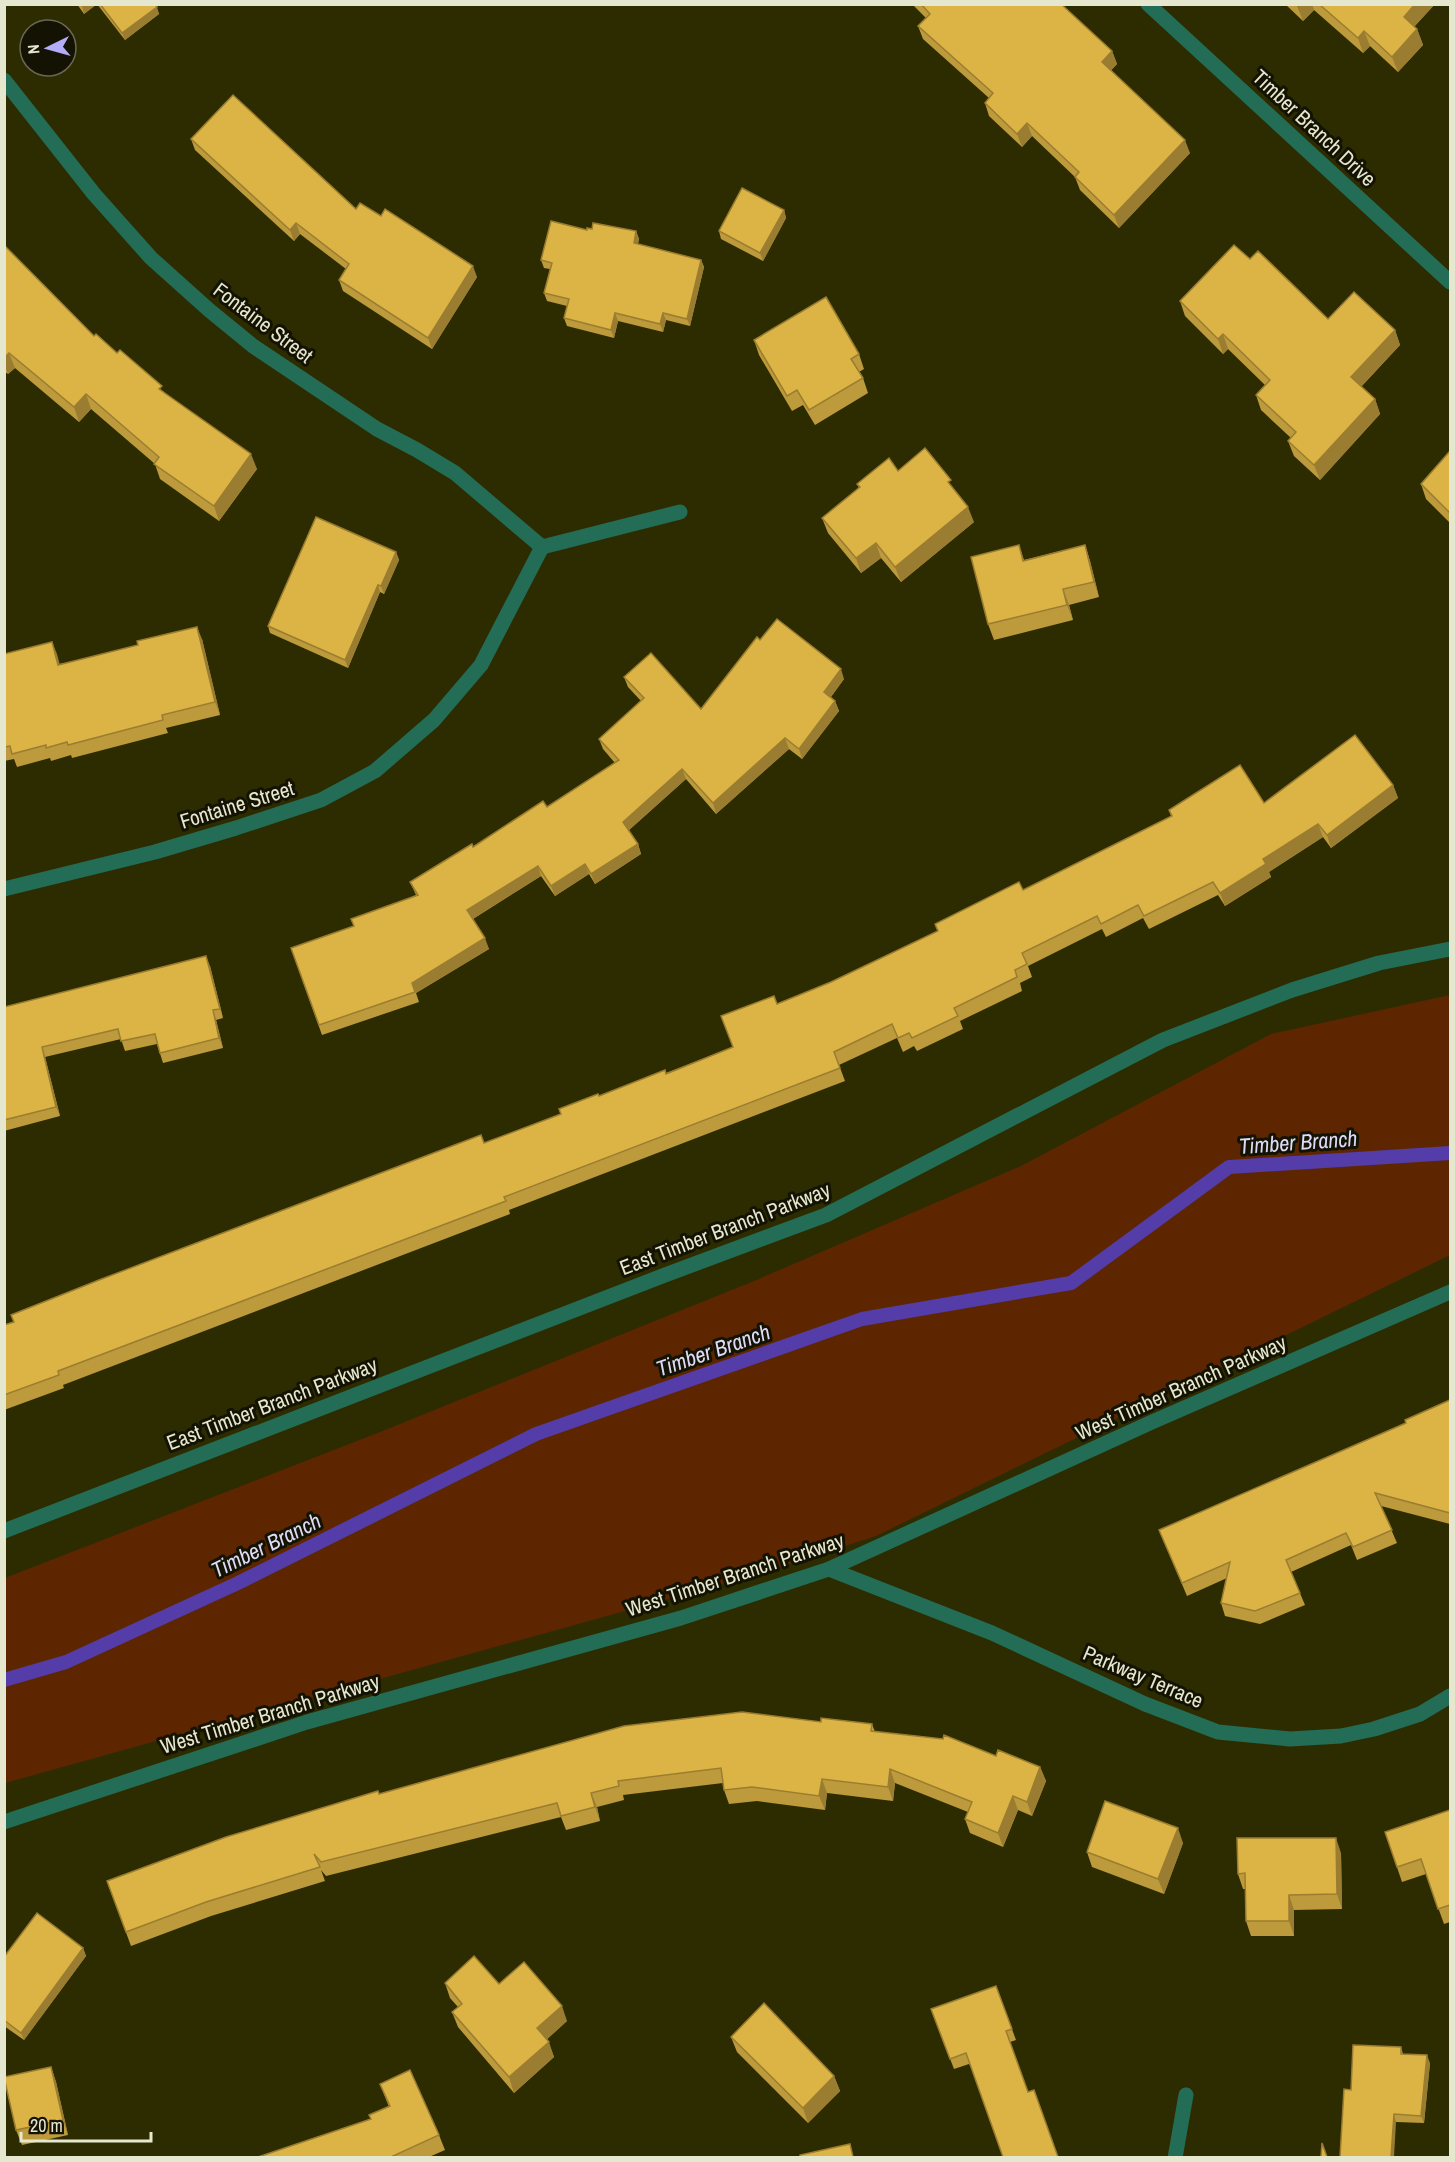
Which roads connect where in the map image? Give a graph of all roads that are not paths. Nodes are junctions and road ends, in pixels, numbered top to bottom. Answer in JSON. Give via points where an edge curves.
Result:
{"nodes":[{"id":1,"x":1148,"y":4,"type":"edge"},
{"id":2,"x":4,"y":80,"type":"edge"},
{"id":3,"x":1450,"y":282,"type":"edge"},
{"id":4,"x":680,"y":512,"type":"dead end"},
{"id":5,"x":542,"y":547,"type":"junction"},
{"id":6,"x":4,"y":889,"type":"edge"},
{"id":7,"x":1450,"y":949,"type":"edge"},
{"id":8,"x":1450,"y":1292,"type":"edge"},
{"id":9,"x":4,"y":1531,"type":"edge"},
{"id":10,"x":829,"y":1569,"type":"junction"},
{"id":11,"x":1450,"y":1696,"type":"edge"},
{"id":12,"x":4,"y":1822,"type":"edge"},
{"id":13,"x":1186,"y":2095,"type":"dead end"},
{"id":14,"x":1174,"y":2157,"type":"edge"}],
"edges":[{"from":1,"to":3,"type":"street","name":"Timber Branch Drive"},
{"from":2,"to":5,"type":"street","name":"Fontaine Street","via":[[101,202],[151,258],[208,310],[253,346],[377,429],[455,473]]},
{"from":4,"to":5,"type":"street"},
{"from":5,"to":6,"type":"street","name":"Fontaine Street","via":[[481,665],[434,720],[375,771],[321,800],[236,828]]},
{"from":7,"to":9,"type":"street","name":"East Timber Branch Parkway","via":[[1379,963],[1292,990],[1163,1040],[826,1215]]},
{"from":8,"to":10,"type":"street","name":"West Timber Branch Parkway"},
{"from":10,"to":11,"type":"street","name":"Parkway Terrace","via":[[993,1633],[1145,1704],[1218,1732],[1290,1739],[1341,1736],[1420,1714]]},
{"from":10,"to":12,"type":"street","name":"West Timber Branch Parkway","via":[[681,1618],[307,1722]]},
{"from":13,"to":14,"type":"street"}]}
